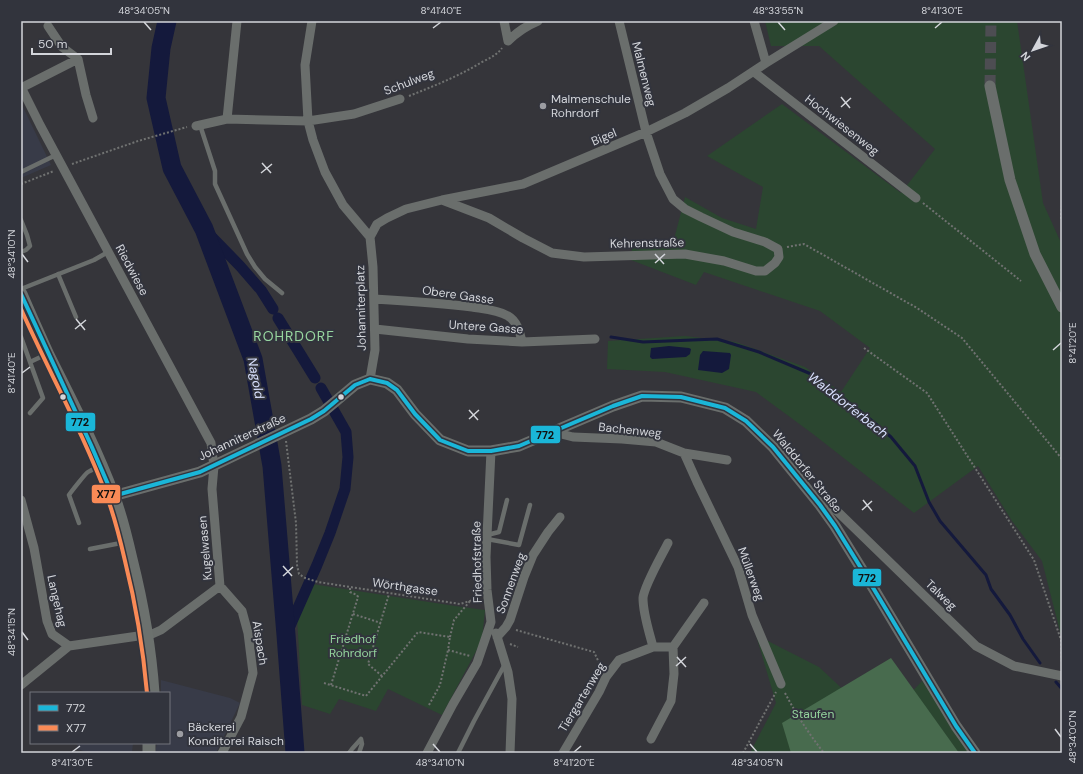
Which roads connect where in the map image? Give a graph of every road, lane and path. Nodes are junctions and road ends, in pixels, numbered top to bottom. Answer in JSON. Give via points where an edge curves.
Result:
{"nodes":[{"id":1,"x":237,"y":21,"type":"edge"},
{"id":2,"x":312,"y":21,"type":"edge"},
{"id":3,"x":504,"y":21,"type":"edge"},
{"id":4,"x":538,"y":21,"type":"edge"},
{"id":5,"x":619,"y":21,"type":"edge"},
{"id":6,"x":754,"y":21,"type":"edge"},
{"id":7,"x":834,"y":21,"type":"edge"},
{"id":8,"x":48,"y":26,"type":"dead end"},
{"id":9,"x":508,"y":41,"type":"junction"},
{"id":10,"x":78,"y":59,"type":"junction"},
{"id":11,"x":766,"y":63,"type":"junction"},
{"id":12,"x":754,"y":72,"type":"junction"},
{"id":13,"x":990,"y":86,"type":"tunnel mouth"},
{"id":14,"x":21,"y":88,"type":"edge"},
{"id":15,"x":400,"y":99,"type":"joint"},
{"id":16,"x":93,"y":118,"type":"dead end"},
{"id":17,"x":227,"y":119,"type":"junction"},
{"id":18,"x":308,"y":121,"type":"junction"},
{"id":19,"x":195,"y":126,"type":"junction"},
{"id":20,"x":646,"y":132,"type":"junction"},
{"id":21,"x":56,"y":155,"type":"junction"},
{"id":22,"x":63,"y":168,"type":"junction"},
{"id":23,"x":21,"y":172,"type":"edge"},
{"id":24,"x":21,"y":184,"type":"edge"},
{"id":25,"x":916,"y":198,"type":"joint"},
{"id":26,"x":442,"y":200,"type":"junction"},
{"id":27,"x":1062,"y":205,"type":"edge"},
{"id":28,"x":21,"y":220,"type":"edge"},
{"id":29,"x":1062,"y":221,"type":"edge"},
{"id":30,"x":370,"y":237,"type":"junction"},
{"id":31,"x":778,"y":249,"type":"junction"},
{"id":32,"x":21,"y":252,"type":"edge"},
{"id":33,"x":108,"y":252,"type":"junction"},
{"id":34,"x":58,"y":274,"type":"junction"},
{"id":35,"x":1021,"y":281,"type":"dead end"},
{"id":36,"x":21,"y":289,"type":"edge"},
{"id":37,"x":282,"y":293,"type":"dead end"},
{"id":38,"x":21,"y":294,"type":"edge"},
{"id":39,"x":374,"y":299,"type":"junction"},
{"id":40,"x":1062,"y":307,"type":"edge"},
{"id":41,"x":76,"y":317,"type":"dead end"},
{"id":42,"x":375,"y":329,"type":"junction"},
{"id":43,"x":21,"y":337,"type":"edge"},
{"id":44,"x":595,"y":339,"type":"dead end"},
{"id":45,"x":522,"y":342,"type":"junction"},
{"id":46,"x":864,"y":348,"type":"dead end"},
{"id":47,"x":48,"y":354,"type":"junction"},
{"id":48,"x":30,"y":362,"type":"junction"},
{"id":49,"x":370,"y":379,"type":"junction"},
{"id":50,"x":30,"y":413,"type":"dead end"},
{"id":51,"x":283,"y":432,"type":"junction"},
{"id":52,"x":553,"y":432,"type":"junction"},
{"id":53,"x":491,"y":451,"type":"junction"},
{"id":54,"x":684,"y":453,"type":"junction"},
{"id":55,"x":1062,"y":459,"type":"edge"},
{"id":56,"x":727,"y":460,"type":"dead end"},
{"id":57,"x":214,"y":466,"type":"junction"},
{"id":58,"x":101,"y":467,"type":"junction"},
{"id":59,"x":113,"y":496,"type":"junction"},
{"id":60,"x":21,"y":500,"type":"edge"},
{"id":61,"x":506,"y":500,"type":"dead end"},
{"id":62,"x":530,"y":505,"type":"dead end"},
{"id":63,"x":820,"y":505,"type":"junction"},
{"id":64,"x":560,"y":517,"type":"dead end"},
{"id":65,"x":79,"y":523,"type":"dead end"},
{"id":66,"x":487,"y":537,"type":"junction"},
{"id":67,"x":127,"y":542,"type":"junction"},
{"id":68,"x":668,"y":543,"type":"dead end"},
{"id":69,"x":90,"y":549,"type":"dead end"},
{"id":70,"x":220,"y":586,"type":"junction"},
{"id":71,"x":350,"y":588,"type":"junction"},
{"id":72,"x":487,"y":590,"type":"junction"},
{"id":73,"x":390,"y":594,"type":"junction"},
{"id":74,"x":470,"y":601,"type":"junction"},
{"id":75,"x":704,"y":603,"type":"dead end"},
{"id":76,"x":353,"y":614,"type":"junction"},
{"id":77,"x":491,"y":622,"type":"junction"},
{"id":78,"x":380,"y":623,"type":"junction"},
{"id":79,"x":506,"y":627,"type":"junction"},
{"id":80,"x":147,"y":635,"type":"junction"},
{"id":81,"x":450,"y":637,"type":"junction"},
{"id":82,"x":497,"y":637,"type":"junction"},
{"id":83,"x":69,"y":646,"type":"junction"},
{"id":84,"x":653,"y":647,"type":"junction"},
{"id":85,"x":673,"y":647,"type":"junction"},
{"id":86,"x":448,"y":650,"type":"junction"},
{"id":87,"x":479,"y":658,"type":"junction"},
{"id":88,"x":506,"y":663,"type":"junction"},
{"id":89,"x":382,"y":676,"type":"junction"},
{"id":90,"x":1062,"y":676,"type":"edge"},
{"id":91,"x":606,"y":677,"type":"junction"},
{"id":92,"x":324,"y":683,"type":"dead end"},
{"id":93,"x":781,"y":684,"type":"junction"},
{"id":94,"x":21,"y":685,"type":"edge"},
{"id":95,"x":331,"y":685,"type":"junction"},
{"id":96,"x":152,"y":692,"type":"edge"},
{"id":97,"x":429,"y":706,"type":"dead end"},
{"id":98,"x":651,"y":739,"type":"dead end"},
{"id":99,"x":222,"y":753,"type":"edge"},
{"id":100,"x":349,"y":753,"type":"edge"},
{"id":101,"x":360,"y":753,"type":"edge"},
{"id":102,"x":427,"y":753,"type":"edge"},
{"id":103,"x":458,"y":753,"type":"edge"},
{"id":104,"x":510,"y":753,"type":"edge"},
{"id":105,"x":562,"y":753,"type":"edge"},
{"id":106,"x":743,"y":753,"type":"edge"},
{"id":107,"x":824,"y":753,"type":"edge"},
{"id":108,"x":975,"y":753,"type":"edge"}],
"edges":[{"from":1,"to":17,"type":"street"},
{"from":2,"to":18,"type":"street","via":[[305,64]]},
{"from":3,"to":9,"type":"street"},
{"from":4,"to":9,"type":"street","via":[[525,27]]},
{"from":5,"to":20,"type":"street","name":"Malmenweg"},
{"from":6,"to":11,"type":"street"},
{"from":7,"to":11,"type":"street","name":"Bigel"},
{"from":8,"to":10,"type":"street","via":[[62,47]]},
{"from":9,"to":15,"type":"path","name":"Schulweg","via":[[498,54],[469,70]]},
{"from":10,"to":14,"type":"street","name":"Riedwiese"},
{"from":10,"to":16,"type":"street"},
{"from":11,"to":12,"type":"street","name":"Bigel"},
{"from":12,"to":20,"type":"street","name":"Bigel","via":[[686,113]]},
{"from":12,"to":25,"type":"street","name":"Hochwiesenweg"},
{"from":13,"to":40,"type":"street","via":[[1010,180],[1035,254]]},
{"from":14,"to":21,"type":"street","name":"Riedwiese"},
{"from":15,"to":18,"type":"street","name":"Schulweg","via":[[354,114]]},
{"from":17,"to":18,"type":"street","name":"Schulweg"},
{"from":17,"to":19,"type":"street","name":"Schulweg"},
{"from":18,"to":30,"type":"street","via":[[325,172],[343,205]]},
{"from":19,"to":22,"type":"path","via":[[138,142]]},
{"from":19,"to":37,"type":"lane","via":[[215,171],[214,184],[247,254],[265,279]]},
{"from":20,"to":26,"type":"street","name":"Bigel","via":[[523,184]]},
{"from":20,"to":31,"type":"street","via":[[660,174],[673,199],[701,217]]},
{"from":21,"to":22,"type":"street","name":"Riedwiese"},
{"from":21,"to":23,"type":"lane"},
{"from":22,"to":24,"type":"path"},
{"from":22,"to":33,"type":"street","name":"Riedwiese"},
{"from":25,"to":35,"type":"path"},
{"from":26,"to":30,"type":"street","name":"Bigel","via":[[406,209],[387,218],[377,224]]},
{"from":26,"to":31,"type":"street","name":"Kehrenstraße","via":[[489,218],[552,253],[584,257],[685,254],[765,271],[780,257]]},
{"from":27,"to":29,"type":"path"},
{"from":28,"to":32,"type":"lane","via":[[30,246]]},
{"from":30,"to":39,"type":"street","name":"Johanniterplatz"},
{"from":31,"to":55,"type":"path","via":[[804,244],[917,308],[962,338]]},
{"from":33,"to":34,"type":"lane"},
{"from":33,"to":57,"type":"street","name":"Riedwiese","via":[[211,444]]},
{"from":34,"to":36,"type":"lane"},
{"from":34,"to":41,"type":"lane"},
{"from":38,"to":47,"type":"main road"},
{"from":39,"to":42,"type":"street","name":"Johanniterplatz"},
{"from":39,"to":45,"type":"street","name":"Obere Gasse","via":[[492,310],[508,316],[517,324]]},
{"from":42,"to":45,"type":"street","name":"Untere Gasse"},
{"from":42,"to":49,"type":"street","name":"Johanniterplatz","via":[[375,350]]},
{"from":43,"to":48,"type":"lane"},
{"from":44,"to":45,"type":"street","name":"Untere Gasse"},
{"from":46,"to":90,"type":"path","via":[[927,393],[1034,560],[1061,640]]},
{"from":47,"to":48,"type":"lane"},
{"from":47,"to":58,"type":"main road"},
{"from":48,"to":50,"type":"lane","via":[[43,398]]},
{"from":49,"to":51,"type":"street","name":"Johanniterstraße","via":[[355,385],[324,411]]},
{"from":49,"to":53,"type":"street","name":"Walddorfer Straße","via":[[388,383],[397,390],[415,414],[440,440],[468,451]]},
{"from":51,"to":57,"type":"street","name":"Johanniterstraße"},
{"from":51,"to":71,"type":"path","name":"Wörthgasse","via":[[296,523],[299,574],[318,582]]},
{"from":52,"to":53,"type":"street","name":"Walddorfer Straße","via":[[519,446]]},
{"from":52,"to":54,"type":"street","name":"Bachenweg","via":[[573,437],[656,442]]},
{"from":52,"to":63,"type":"street","name":"Walddorfer Straße","via":[[642,396],[681,397],[725,408],[746,421],[773,447]]},
{"from":53,"to":66,"type":"street","name":"Friedhofstraße"},
{"from":54,"to":56,"type":"street","name":"Bachenweg"},
{"from":54,"to":93,"type":"street","name":"Müllerweg","via":[[738,566],[752,615]]},
{"from":57,"to":59,"type":"street","name":"Johanniterstraße"},
{"from":57,"to":70,"type":"street","name":"Kugelwasen","via":[[212,489]]},
{"from":58,"to":59,"type":"main road"},
{"from":58,"to":65,"type":"lane","via":[[87,472],[69,495]]},
{"from":59,"to":67,"type":"main road"},
{"from":60,"to":83,"type":"street","name":"Langehag","via":[[34,548],[47,621],[52,634]]},
{"from":61,"to":66,"type":"lane","via":[[499,532]]},
{"from":62,"to":66,"type":"lane","via":[[519,545]]},
{"from":63,"to":90,"type":"street","name":"Talweg","via":[[828,504],[838,512],[976,646],[1014,666]]},
{"from":63,"to":108,"type":"street","name":"Walddorfer Straße"},
{"from":64,"to":79,"type":"street","name":"Sonnenweg","via":[[533,555]]},
{"from":66,"to":72,"type":"street","name":"Friedhofstraße"},
{"from":67,"to":69,"type":"lane"},
{"from":67,"to":80,"type":"main road"},
{"from":68,"to":84,"type":"street","via":[[643,596]]},
{"from":70,"to":80,"type":"street","name":"Kugelwasen","via":[[160,630]]},
{"from":70,"to":99,"type":"street","name":"Aispach","via":[[242,611],[248,633],[252,673],[241,717]]},
{"from":71,"to":73,"type":"path","name":"Wörthgasse"},
{"from":71,"to":76,"type":"path","via":[[350,592],[357,594],[358,597]]},
{"from":72,"to":74,"type":"path","name":"Wörthgasse"},
{"from":72,"to":77,"type":"street","name":"Friedhofstraße"},
{"from":73,"to":74,"type":"path","name":"Wörthgasse","via":[[460,604]]},
{"from":73,"to":78,"type":"path"},
{"from":74,"to":81,"type":"path","via":[[454,620]]},
{"from":75,"to":85,"type":"street"},
{"from":76,"to":78,"type":"path"},
{"from":76,"to":95,"type":"path"},
{"from":77,"to":82,"type":"street"},
{"from":77,"to":87,"type":"street","name":"Friedhofstraße"},
{"from":78,"to":89,"type":"path","via":[[368,664]]},
{"from":79,"to":82,"type":"street","name":"Sonnenweg"},
{"from":79,"to":91,"type":"path","via":[[594,652]]},
{"from":80,"to":83,"type":"street"},
{"from":80,"to":96,"type":"main road"},
{"from":81,"to":86,"type":"path"},
{"from":81,"to":89,"type":"path","via":[[418,632]]},
{"from":82,"to":88,"type":"street"},
{"from":83,"to":94,"type":"street"},
{"from":84,"to":85,"type":"street","name":"Tiergartenweg"},
{"from":84,"to":91,"type":"street","name":"Tiergartenweg","via":[[619,660]]},
{"from":85,"to":98,"type":"street","via":[[671,701]]},
{"from":86,"to":87,"type":"path"},
{"from":86,"to":97,"type":"path","via":[[440,685]]},
{"from":87,"to":102,"type":"street","name":"Friedhofstraße"},
{"from":88,"to":103,"type":"lane"},
{"from":88,"to":104,"type":"street","via":[[512,699]]},
{"from":89,"to":95,"type":"path","via":[[366,696]]},
{"from":91,"to":105,"type":"street","name":"Tiergartenweg"},
{"from":92,"to":95,"type":"path"},
{"from":93,"to":106,"type":"path"},
{"from":93,"to":107,"type":"path","via":[[807,730]]},
{"from":100,"to":101,"type":"lane","via":[[361,739]]}]}
